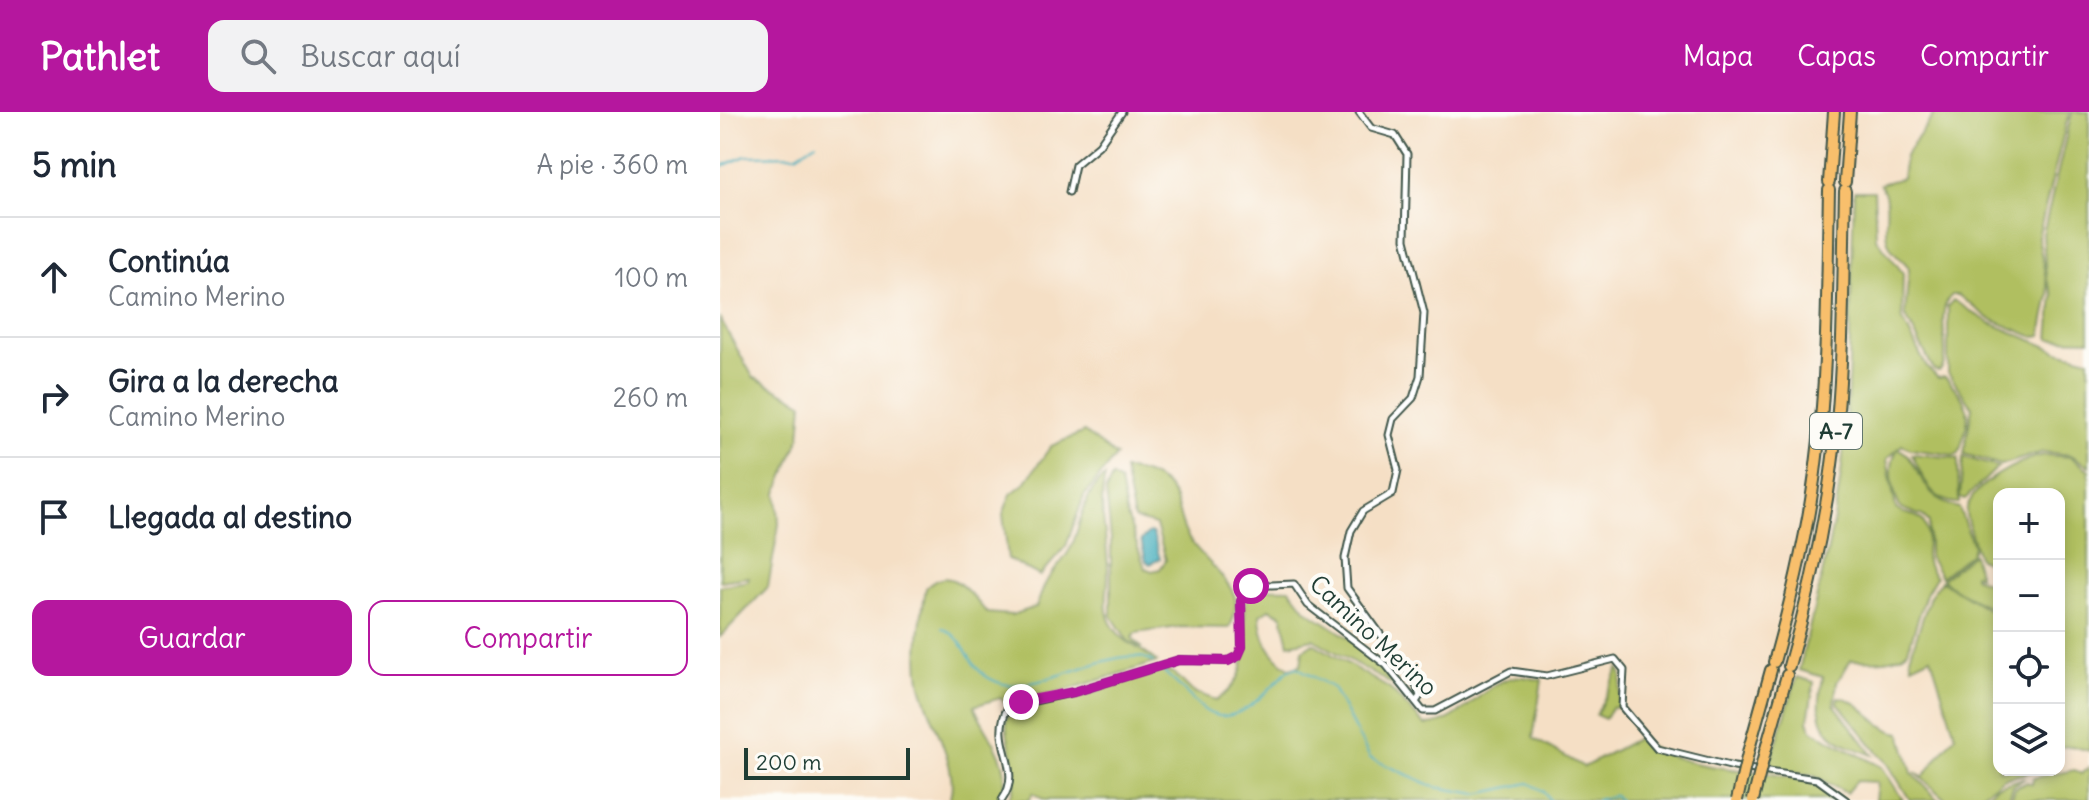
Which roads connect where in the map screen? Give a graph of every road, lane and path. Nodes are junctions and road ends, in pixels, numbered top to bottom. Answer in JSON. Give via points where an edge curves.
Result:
{"nodes":[{"id":1,"x":1122,"y":112,"type":"edge"},
{"id":2,"x":1359,"y":112,"type":"edge"},
{"id":3,"x":1834,"y":112,"type":"edge"},
{"id":4,"x":1850,"y":112,"type":"edge"},
{"id":5,"x":1069,"y":192,"type":"dead end"},
{"id":6,"x":1416,"y":702,"type":"junction"},
{"id":7,"x":1002,"y":800,"type":"edge"},
{"id":8,"x":1737,"y":800,"type":"edge"},
{"id":9,"x":1753,"y":800,"type":"edge"},
{"id":10,"x":1846,"y":800,"type":"edge"}],
"edges":[{"from":1,"to":5,"type":"street","via":[[1099,145],[1075,165]]},
{"from":2,"to":6,"type":"street","via":[[1371,128],[1395,135],[1407,154],[1405,239],[1424,313],[1420,376],[1413,398],[1393,419],[1389,435],[1398,470],[1393,493],[1363,511],[1351,531],[1345,558],[1347,588],[1415,682],[1420,696]]},
{"from":3,"to":8,"type":"highway","number":"A-7","bridge":true,"via":[[1816,465],[1800,559]]},
{"from":4,"to":9,"type":"highway","number":"A-7","bridge":true,"via":[[1837,420],[1818,552]]},
{"from":6,"to":7,"type":"street","name":"Camino Merino","via":[[1386,665],[1308,605],[1294,584],[1251,586],[1241,601],[1242,647],[1228,661],[1179,660],[1008,707],[1000,736],[1011,772],[1010,788]]},
{"from":6,"to":10,"type":"street","name":"Camino Merino","via":[[1423,711],[1435,711],[1511,671],[1547,676],[1615,659],[1624,670],[1622,707],[1657,748],[1734,767],[1817,779]]}]}
